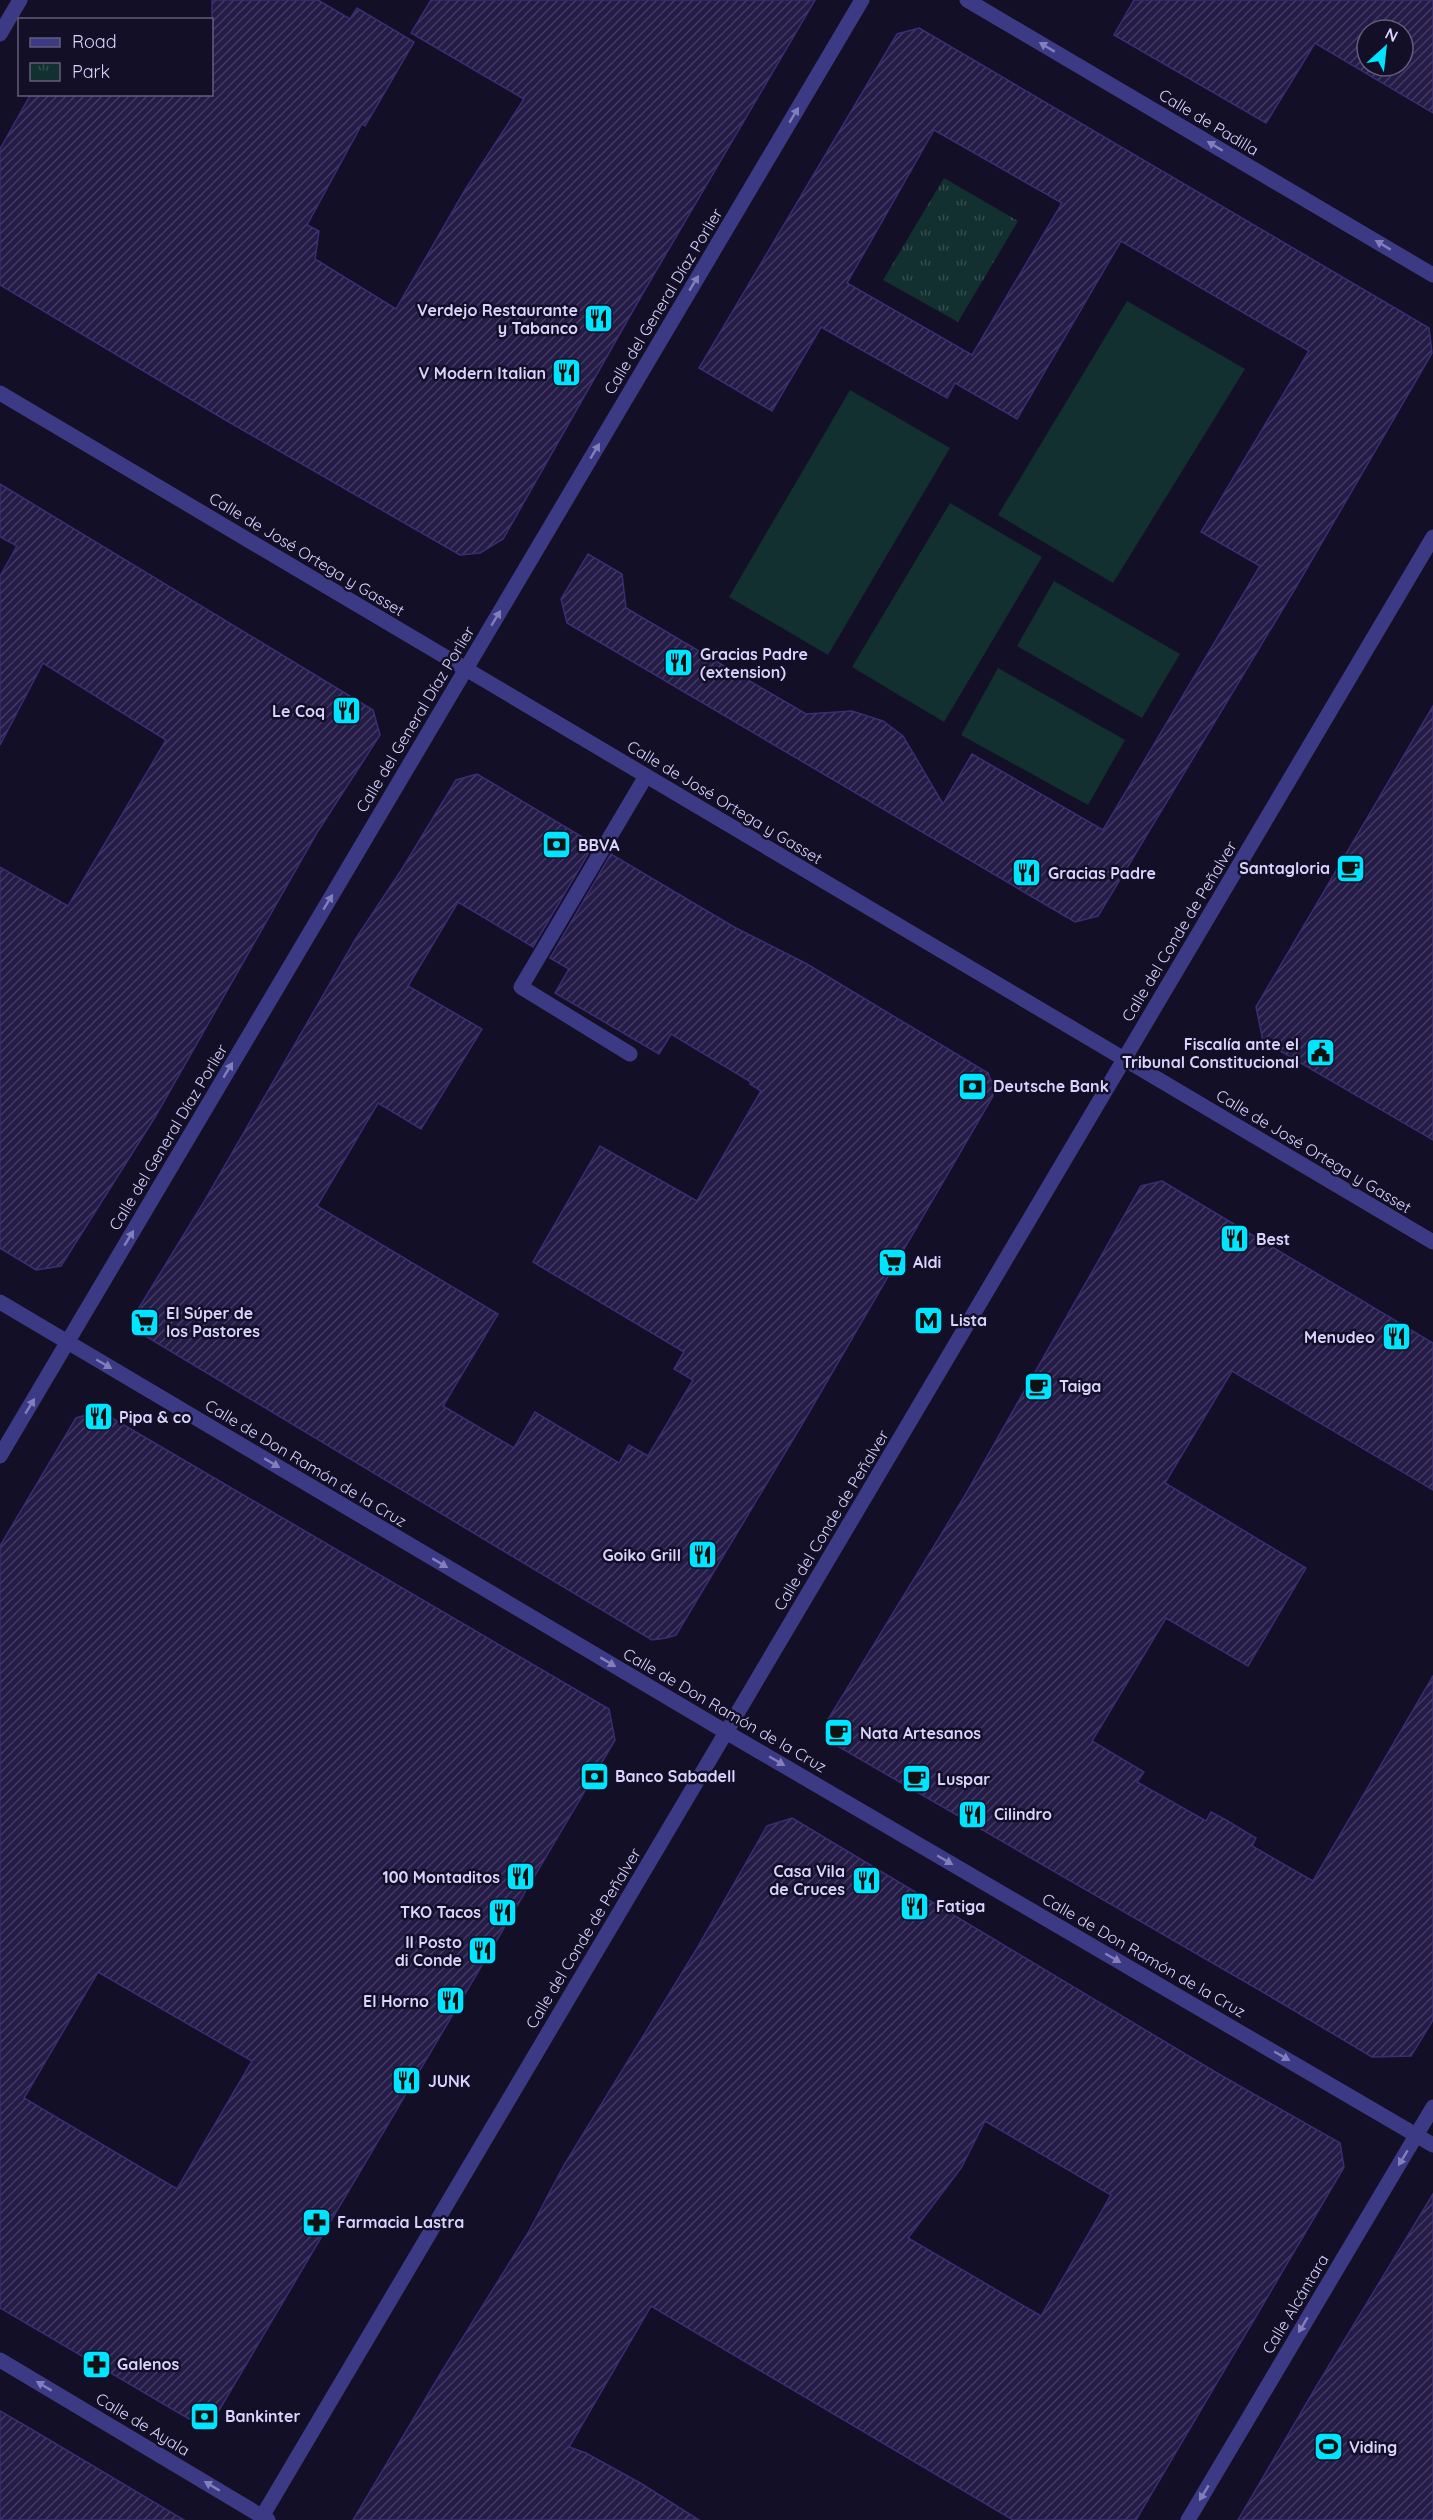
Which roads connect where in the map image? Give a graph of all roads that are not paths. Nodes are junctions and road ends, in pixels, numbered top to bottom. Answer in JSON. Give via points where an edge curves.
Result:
{"nodes":[{"id":1,"x":20,"y":0,"type":"edge"},
{"id":2,"x":862,"y":0,"type":"edge"},
{"id":3,"x":968,"y":0,"type":"edge"},
{"id":4,"x":0,"y":34,"type":"edge"},
{"id":5,"x":1433,"y":275,"type":"edge"},
{"id":6,"x":0,"y":393,"type":"edge"},
{"id":7,"x":1433,"y":537,"type":"edge"},
{"id":8,"x":466,"y":669,"type":"junction"},
{"id":9,"x":646,"y":776,"type":"junction"},
{"id":10,"x":630,"y":1054,"type":"dead end"},
{"id":11,"x":1124,"y":1059,"type":"junction"},
{"id":12,"x":1433,"y":1242,"type":"edge"},
{"id":13,"x":0,"y":1302,"type":"edge"},
{"id":14,"x":67,"y":1342,"type":"junction"},
{"id":15,"x":0,"y":1456,"type":"edge"},
{"id":16,"x":726,"y":1732,"type":"junction"},
{"id":17,"x":1433,"y":2107,"type":"edge"},
{"id":18,"x":1416,"y":2135,"type":"junction"},
{"id":19,"x":1433,"y":2145,"type":"edge"},
{"id":20,"x":0,"y":2360,"type":"edge"},
{"id":21,"x":263,"y":2519,"type":"edge"},
{"id":22,"x":1188,"y":2520,"type":"edge"}],
"edges":[{"from":1,"to":4,"type":"street"},
{"from":8,"to":2,"type":"street","name":"Calle del General Díaz Porlier","one_way":true},
{"from":5,"to":3,"type":"street","name":"Calle de Padilla","one_way":true},
{"from":6,"to":8,"type":"street","name":"Calle de José Ortega y Gasset"},
{"from":7,"to":11,"type":"street","name":"Calle del Conde de Peñalver"},
{"from":8,"to":9,"type":"street","name":"Calle de José Ortega y Gasset"},
{"from":14,"to":8,"type":"street","name":"Calle del General Díaz Porlier","one_way":true},
{"from":9,"to":10,"type":"street","via":[[521,987]]},
{"from":9,"to":11,"type":"street","name":"Calle de José Ortega y Gasset"},
{"from":11,"to":12,"type":"street","name":"Calle de José Ortega y Gasset"},
{"from":11,"to":16,"type":"street","name":"Calle del Conde de Peñalver"},
{"from":13,"to":14,"type":"street","name":"Calle de Don Ramón de la Cruz"},
{"from":15,"to":14,"type":"street","name":"Calle del General Díaz Porlier","one_way":true},
{"from":14,"to":16,"type":"street","name":"Calle de Don Ramón de la Cruz","one_way":true},
{"from":16,"to":18,"type":"street","name":"Calle de Don Ramón de la Cruz","one_way":true},
{"from":16,"to":21,"type":"street","name":"Calle del Conde de Peñalver"},
{"from":17,"to":18,"type":"street","name":"Calle Alcántara"},
{"from":18,"to":19,"type":"street","name":"Calle de Don Ramón de la Cruz"},
{"from":18,"to":22,"type":"street","name":"Calle Alcántara","one_way":true},
{"from":21,"to":20,"type":"street","name":"Calle de Ayala","one_way":true}]}
